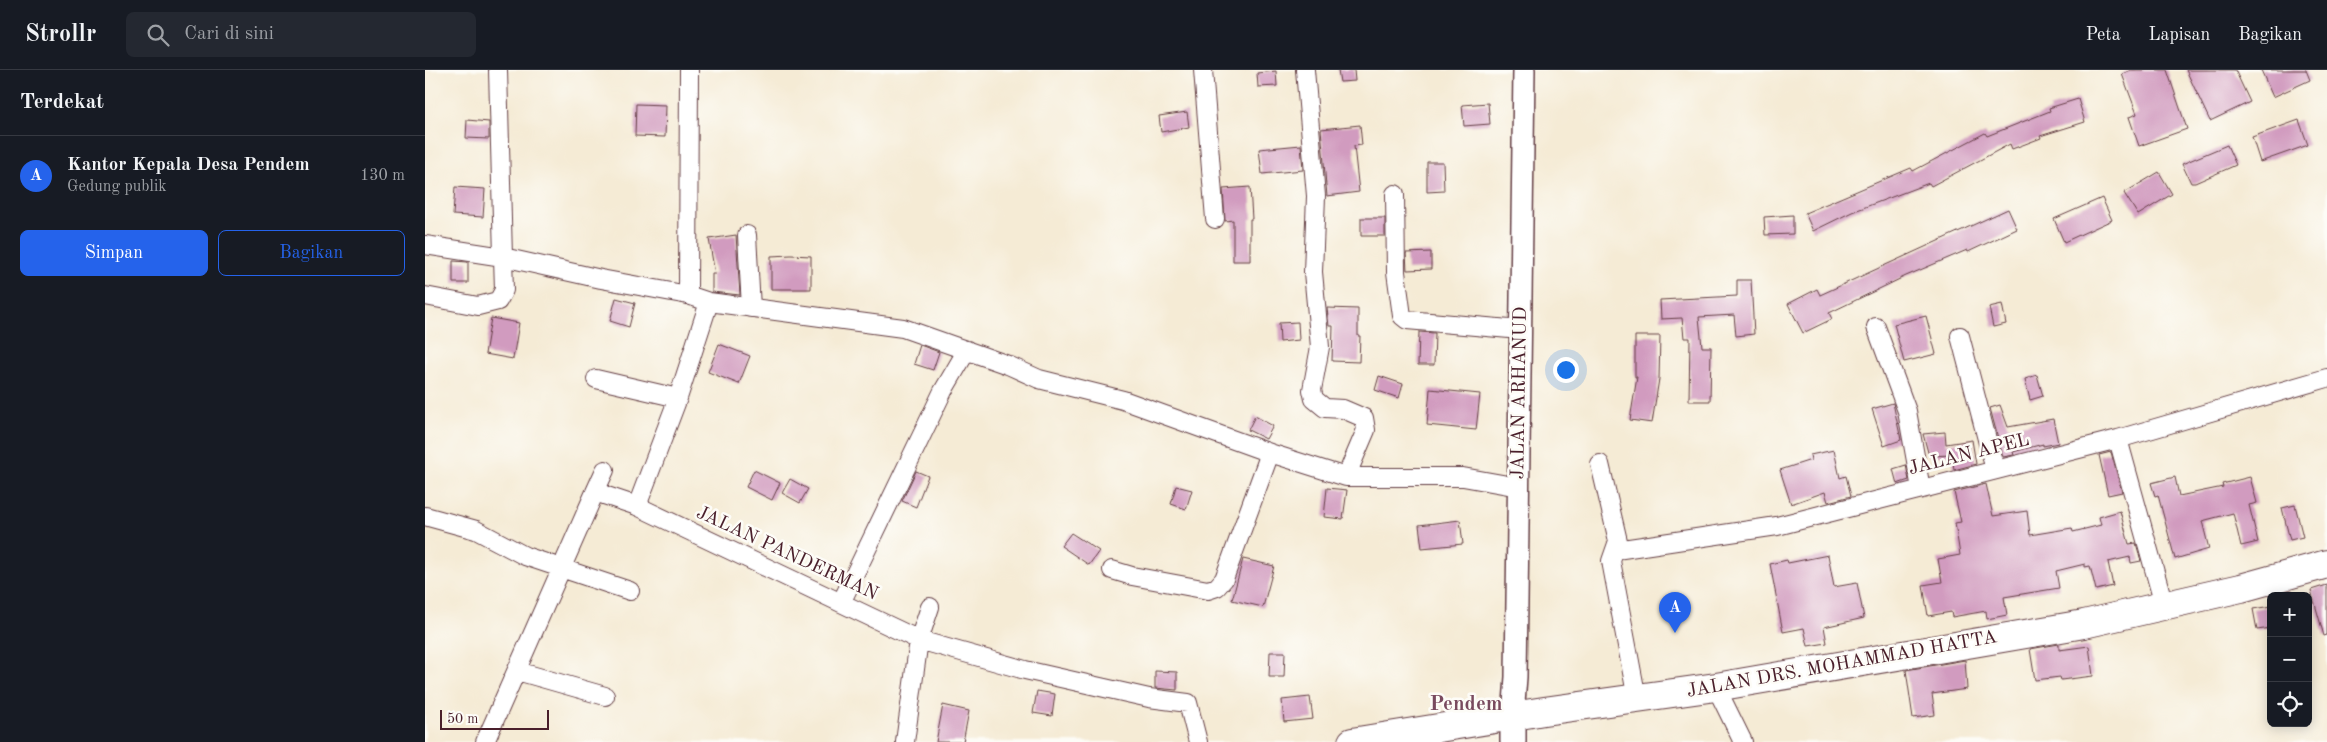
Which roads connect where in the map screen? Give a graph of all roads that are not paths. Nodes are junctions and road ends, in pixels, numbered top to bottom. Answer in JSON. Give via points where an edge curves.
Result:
{"nodes":[{"id":1,"x":498,"y":70,"type":"edge"},
{"id":2,"x":689,"y":70,"type":"edge"},
{"id":3,"x":1203,"y":70,"type":"edge"},
{"id":4,"x":1305,"y":70,"type":"edge"},
{"id":5,"x":1525,"y":70,"type":"edge"},
{"id":6,"x":1395,"y":194,"type":"dead end"},
{"id":7,"x":1215,"y":219,"type":"dead end"},
{"id":8,"x":747,"y":235,"type":"dead end"},
{"id":9,"x":425,"y":246,"type":"edge"},
{"id":10,"x":503,"y":257,"type":"junction"},
{"id":11,"x":688,"y":294,"type":"junction"},
{"id":12,"x":425,"y":296,"type":"edge"},
{"id":13,"x":709,"y":302,"type":"junction"},
{"id":14,"x":751,"y":308,"type":"junction"},
{"id":15,"x":1875,"y":327,"type":"dead end"},
{"id":16,"x":1521,"y":330,"type":"junction"},
{"id":17,"x":1960,"y":336,"type":"dead end"},
{"id":18,"x":967,"y":350,"type":"junction"},
{"id":19,"x":2327,"y":378,"type":"edge"},
{"id":20,"x":596,"y":379,"type":"dead end"},
{"id":21,"x":678,"y":398,"type":"junction"},
{"id":22,"x":2118,"y":439,"type":"junction"},
{"id":23,"x":1270,"y":453,"type":"junction"},
{"id":24,"x":1600,"y":464,"type":"dead end"},
{"id":25,"x":605,"y":470,"type":"dead end"},
{"id":26,"x":1995,"y":470,"type":"junction"},
{"id":27,"x":1346,"y":477,"type":"junction"},
{"id":28,"x":1519,"y":488,"type":"junction"},
{"id":29,"x":1921,"y":489,"type":"junction"},
{"id":30,"x":595,"y":492,"type":"junction"},
{"id":31,"x":637,"y":506,"type":"junction"},
{"id":32,"x":425,"y":516,"type":"edge"},
{"id":33,"x":1616,"y":550,"type":"junction"},
{"id":34,"x":2327,"y":564,"type":"edge"},
{"id":35,"x":561,"y":567,"type":"junction"},
{"id":36,"x":1112,"y":570,"type":"dead end"},
{"id":37,"x":630,"y":591,"type":"dead end"},
{"id":38,"x":841,"y":603,"type":"junction"},
{"id":39,"x":2163,"y":605,"type":"junction"},
{"id":40,"x":930,"y":607,"type":"dead end"},
{"id":41,"x":919,"y":640,"type":"junction"},
{"id":42,"x":517,"y":671,"type":"junction"},
{"id":43,"x":1716,"y":687,"type":"junction"},
{"id":44,"x":605,"y":696,"type":"dead end"},
{"id":45,"x":1637,"y":699,"type":"junction"},
{"id":46,"x":1513,"y":729,"type":"edge"},
{"id":47,"x":485,"y":742,"type":"edge"},
{"id":48,"x":905,"y":742,"type":"edge"},
{"id":49,"x":1198,"y":742,"type":"edge"},
{"id":50,"x":1351,"y":742,"type":"edge"},
{"id":51,"x":1743,"y":742,"type":"edge"}],
"edges":[{"from":1,"to":10,"type":"street"},
{"from":2,"to":11,"type":"street"},
{"from":3,"to":7,"type":"street"},
{"from":4,"to":27,"type":"street","via":[[1316,196],[1313,272],[1320,347],[1312,390],[1314,399],[1325,408],[1343,409],[1365,418],[1366,430]]},
{"from":5,"to":16,"type":"street","name":"JALAN ARHANUD"},
{"from":6,"to":16,"type":"street","via":[[1396,272],[1402,316],[1407,320]]},
{"from":8,"to":14,"type":"street"},
{"from":9,"to":10,"type":"street"},
{"from":10,"to":11,"type":"street"},
{"from":10,"to":12,"type":"street","via":[[504,290],[498,301],[478,306]]},
{"from":11,"to":13,"type":"street"},
{"from":13,"to":14,"type":"street"},
{"from":13,"to":21,"type":"street"},
{"from":14,"to":18,"type":"street","via":[[903,328]]},
{"from":15,"to":29,"type":"street","via":[[1907,411]]},
{"from":16,"to":28,"type":"street","name":"JALAN ARHANUD"},
{"from":17,"to":26,"type":"street"},
{"from":18,"to":23,"type":"street","via":[[1039,379],[1123,400]]},
{"from":18,"to":38,"type":"street","via":[[943,391]]},
{"from":19,"to":22,"type":"street","name":"JALAN APEL"},
{"from":20,"to":21,"type":"street"},
{"from":21,"to":31,"type":"street"},
{"from":22,"to":26,"type":"street","name":"JALAN APEL"},
{"from":22,"to":39,"type":"street"},
{"from":23,"to":27,"type":"street"},
{"from":23,"to":36,"type":"street","via":[[1223,579],[1217,587],[1208,590]]},
{"from":24,"to":33,"type":"street","via":[[1618,541]]},
{"from":25,"to":30,"type":"street"},
{"from":26,"to":29,"type":"street","name":"JALAN APEL"},
{"from":27,"to":28,"type":"street","via":[[1463,477]]},
{"from":28,"to":46,"type":"street","name":"JALAN ARHANUD"},
{"from":29,"to":33,"type":"street","name":"JALAN APEL","via":[[1777,526]]},
{"from":30,"to":31,"type":"street","name":"JALAN PANDERMAN"},
{"from":30,"to":35,"type":"street"},
{"from":31,"to":38,"type":"street","name":"JALAN PANDERMAN"},
{"from":32,"to":35,"type":"street","via":[[475,530],[525,556]]},
{"from":33,"to":45,"type":"street","via":[[1611,561]]},
{"from":34,"to":39,"type":"main road","name":"JALAN DRS. MOHAMMAD HATTA"},
{"from":35,"to":37,"type":"street"},
{"from":35,"to":42,"type":"street"},
{"from":38,"to":41,"type":"street","name":"JALAN PANDERMAN"},
{"from":39,"to":43,"type":"main road","name":"JALAN DRS. MOHAMMAD HATTA","via":[[2084,624]]},
{"from":40,"to":41,"type":"street"},
{"from":41,"to":48,"type":"street"},
{"from":41,"to":49,"type":"street","name":"JALAN PANDERMAN","via":[[1025,670],[1149,698],[1188,703]]},
{"from":42,"to":44,"type":"street"},
{"from":42,"to":47,"type":"street"},
{"from":43,"to":45,"type":"main road","name":"JALAN DRS. MOHAMMAD HATTA"},
{"from":43,"to":51,"type":"street"},
{"from":45,"to":46,"type":"main road","name":"JALAN DRS. MOHAMMAD HATTA"},
{"from":46,"to":50,"type":"main road","name":"JALAN DRS. MOHAMMAD HATTA"}]}
